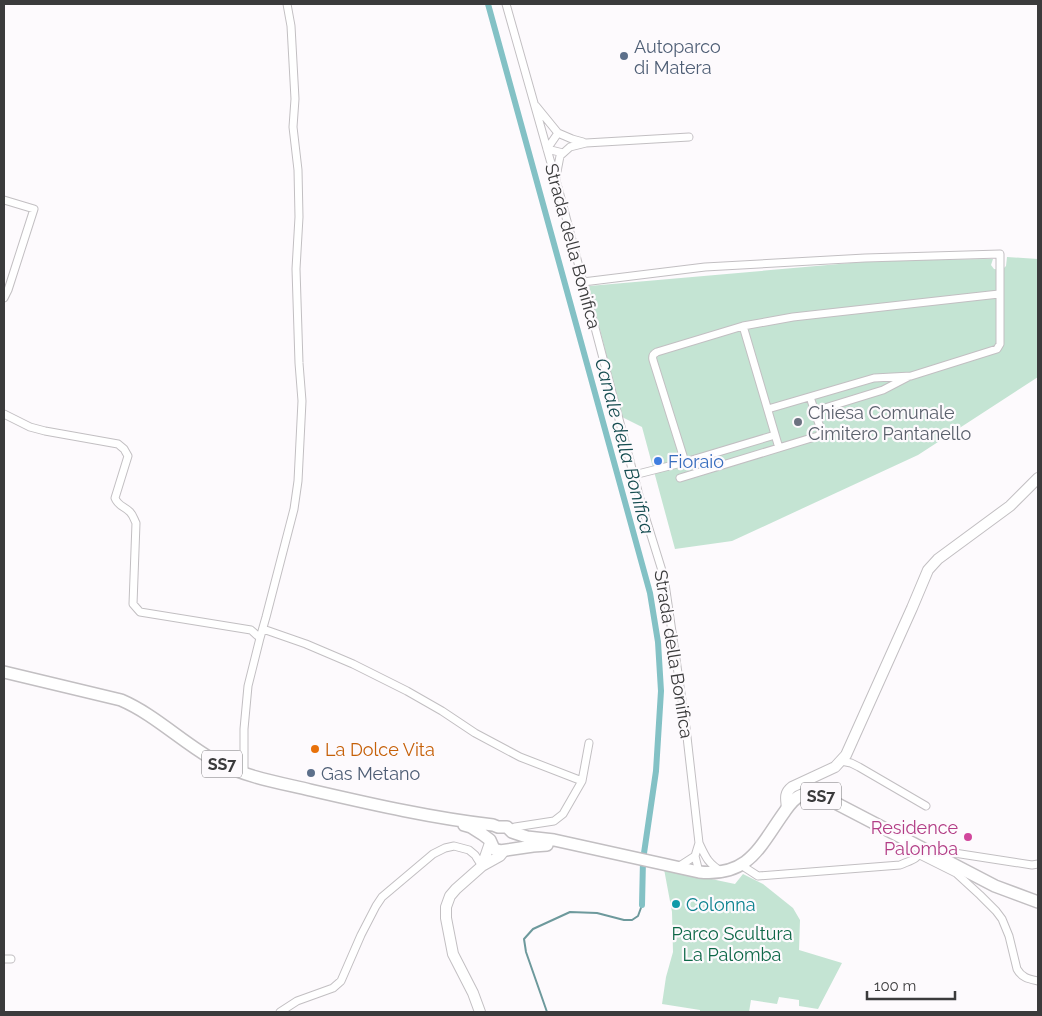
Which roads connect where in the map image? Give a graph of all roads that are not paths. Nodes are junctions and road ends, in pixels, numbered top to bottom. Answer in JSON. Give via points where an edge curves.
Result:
{"nodes":[{"id":1,"x":287,"y":4,"type":"edge"},
{"id":2,"x":506,"y":4,"type":"edge"},
{"id":3,"x":535,"y":105,"type":"junction"},
{"id":4,"x":558,"y":133,"type":"junction"},
{"id":5,"x":689,"y":137,"type":"dead end"},
{"id":6,"x":586,"y":143,"type":"junction"},
{"id":7,"x":547,"y":149,"type":"junction"},
{"id":8,"x":562,"y":153,"type":"junction"},
{"id":9,"x":556,"y":178,"type":"junction"},
{"id":10,"x":4,"y":200,"type":"edge"},
{"id":11,"x":583,"y":282,"type":"junction"},
{"id":12,"x":999,"y":294,"type":"junction"},
{"id":13,"x":4,"y":298,"type":"edge"},
{"id":14,"x":743,"y":326,"type":"junction"},
{"id":15,"x":911,"y":376,"type":"junction"},
{"id":16,"x":810,"y":397,"type":"junction"},
{"id":17,"x":768,"y":409,"type":"junction"},
{"id":18,"x":815,"y":411,"type":"junction"},
{"id":19,"x":4,"y":414,"type":"edge"},
{"id":20,"x":776,"y":435,"type":"junction"},
{"id":21,"x":779,"y":448,"type":"junction"},
{"id":22,"x":685,"y":462,"type":"junction"},
{"id":23,"x":634,"y":475,"type":"junction"},
{"id":24,"x":680,"y":478,"type":"dead end"},
{"id":25,"x":1038,"y":478,"type":"edge"},
{"id":26,"x":263,"y":629,"type":"junction"},
{"id":27,"x":260,"y":638,"type":"junction"},
{"id":28,"x":4,"y":672,"type":"edge"},
{"id":29,"x":589,"y":743,"type":"dead end"},
{"id":30,"x":841,"y":761,"type":"junction"},
{"id":31,"x":244,"y":773,"type":"junction"},
{"id":32,"x":582,"y":781,"type":"junction"},
{"id":33,"x":926,"y":806,"type":"dead end"},
{"id":34,"x":787,"y":808,"type":"junction"},
{"id":35,"x":456,"y":821,"type":"junction"},
{"id":36,"x":498,"y":827,"type":"junction"},
{"id":37,"x":511,"y":830,"type":"junction"},
{"id":38,"x":490,"y":842,"type":"junction"},
{"id":39,"x":565,"y":843,"type":"junction"},
{"id":40,"x":699,"y":843,"type":"junction"},
{"id":41,"x":507,"y":850,"type":"junction"},
{"id":42,"x":921,"y":851,"type":"junction"},
{"id":43,"x":695,"y":856,"type":"junction"},
{"id":44,"x":706,"y":858,"type":"junction"},
{"id":45,"x":741,"y":864,"type":"junction"},
{"id":46,"x":1038,"y":864,"type":"edge"},
{"id":47,"x":482,"y":866,"type":"junction"},
{"id":48,"x":673,"y":866,"type":"junction"},
{"id":49,"x":699,"y":872,"type":"junction"},
{"id":50,"x":722,"y":872,"type":"junction"},
{"id":51,"x":1038,"y":902,"type":"edge"},
{"id":52,"x":1038,"y":981,"type":"edge"},
{"id":53,"x":280,"y":1012,"type":"edge"},
{"id":54,"x":480,"y":1012,"type":"edge"}],
"edges":[{"from":1,"to":26,"type":"street","via":[[291,26],[293,127],[298,170],[296,269],[302,401],[294,509]]},
{"from":2,"to":3,"type":"street","name":"Strada della Bonifica"},
{"from":3,"to":4,"type":"street"},
{"from":3,"to":7,"type":"street","name":"Strada della Bonifica"},
{"from":4,"to":6,"type":"street"},
{"from":4,"to":7,"type":"street"},
{"from":5,"to":6,"type":"street"},
{"from":6,"to":8,"type":"street"},
{"from":7,"to":8,"type":"street"},
{"from":7,"to":9,"type":"street","name":"Strada della Bonifica"},
{"from":8,"to":9,"type":"street"},
{"from":9,"to":11,"type":"street","name":"Strada della Bonifica"},
{"from":10,"to":13,"type":"street","via":[[34,209]]},
{"from":11,"to":12,"type":"street","via":[[705,267],[1000,254]]},
{"from":11,"to":23,"type":"street","name":"Strada della Bonifica"},
{"from":12,"to":14,"type":"street","via":[[793,317]]},
{"from":12,"to":15,"type":"street","via":[[1000,344],[997,349]]},
{"from":14,"to":17,"type":"street"},
{"from":14,"to":22,"type":"street","via":[[653,354]]},
{"from":15,"to":16,"type":"street","via":[[874,378]]},
{"from":15,"to":18,"type":"street","via":[[884,390]]},
{"from":16,"to":17,"type":"street"},
{"from":16,"to":18,"type":"street"},
{"from":17,"to":20,"type":"street"},
{"from":18,"to":21,"type":"street","via":[[820,434]]},
{"from":19,"to":27,"type":"street","via":[[30,427],[118,444],[124,449],[128,456],[115,498],[117,504],[130,511],[136,523],[133,604],[140,612],[251,630]]},
{"from":20,"to":21,"type":"street"},
{"from":20,"to":22,"type":"street"},
{"from":21,"to":24,"type":"street"},
{"from":22,"to":23,"type":"street"},
{"from":23,"to":40,"type":"street","name":"Strada della Bonifica","via":[[664,577]]},
{"from":25,"to":30,"type":"main road","via":[[1010,506],[938,559],[928,570]]},
{"from":26,"to":27,"type":"street"},
{"from":26,"to":32,"type":"street","via":[[353,664],[407,690],[520,757]]},
{"from":27,"to":31,"type":"street","via":[[248,686]]},
{"from":28,"to":31,"type":"main road","number":"SS7","via":[[121,700],[137,707],[220,763]]},
{"from":29,"to":32,"type":"street"},
{"from":30,"to":33,"type":"street","via":[[852,763]]},
{"from":30,"to":34,"type":"main road","via":[[787,790]]},
{"from":31,"to":35,"type":"main road","number":"SS7"},
{"from":32,"to":37,"type":"street","via":[[563,814],[554,821]]},
{"from":34,"to":42,"type":"main road","number":"SS7","via":[[803,795],[822,796]]},
{"from":34,"to":45,"type":"main road","number":"SS7","via":[[763,844]]},
{"from":35,"to":36,"type":"main road","number":"SS7"},
{"from":35,"to":38,"type":"main road","number":"SS7","via":[[471,827]]},
{"from":36,"to":37,"type":"main road","number":"SS7"},
{"from":36,"to":38,"type":"main road","via":[[491,834]]},
{"from":37,"to":39,"type":"main road","number":"SS7","via":[[527,837]]},
{"from":37,"to":41,"type":"main road","via":[[515,838]]},
{"from":38,"to":41,"type":"main road","number":"SS7","via":[[494,849]]},
{"from":38,"to":47,"type":"main road"},
{"from":39,"to":41,"type":"main road","number":"SS7"},
{"from":39,"to":48,"type":"main road","number":"SS7"},
{"from":40,"to":43,"type":"street"},
{"from":40,"to":44,"type":"street"},
{"from":41,"to":47,"type":"main road"},
{"from":42,"to":45,"type":"street","via":[[917,858],[900,865],[758,876]]},
{"from":42,"to":46,"type":"street"},
{"from":42,"to":51,"type":"main road","number":"SS7","via":[[995,886]]},
{"from":42,"to":52,"type":"street","via":[[956,873],[992,906],[1004,924],[1019,974]]},
{"from":43,"to":48,"type":"street"},
{"from":43,"to":49,"type":"street"},
{"from":44,"to":49,"type":"street"},
{"from":44,"to":50,"type":"street"},
{"from":45,"to":50,"type":"main road","number":"SS7"},
{"from":47,"to":53,"type":"street","via":[[475,855],[462,847],[445,848],[433,854],[382,897],[360,935],[341,981],[333,988],[297,1001]]},
{"from":47,"to":54,"type":"main road","via":[[456,889],[446,907],[453,954]]},
{"from":48,"to":49,"type":"main road","number":"SS7"},
{"from":49,"to":50,"type":"main road","number":"SS7"}]}
